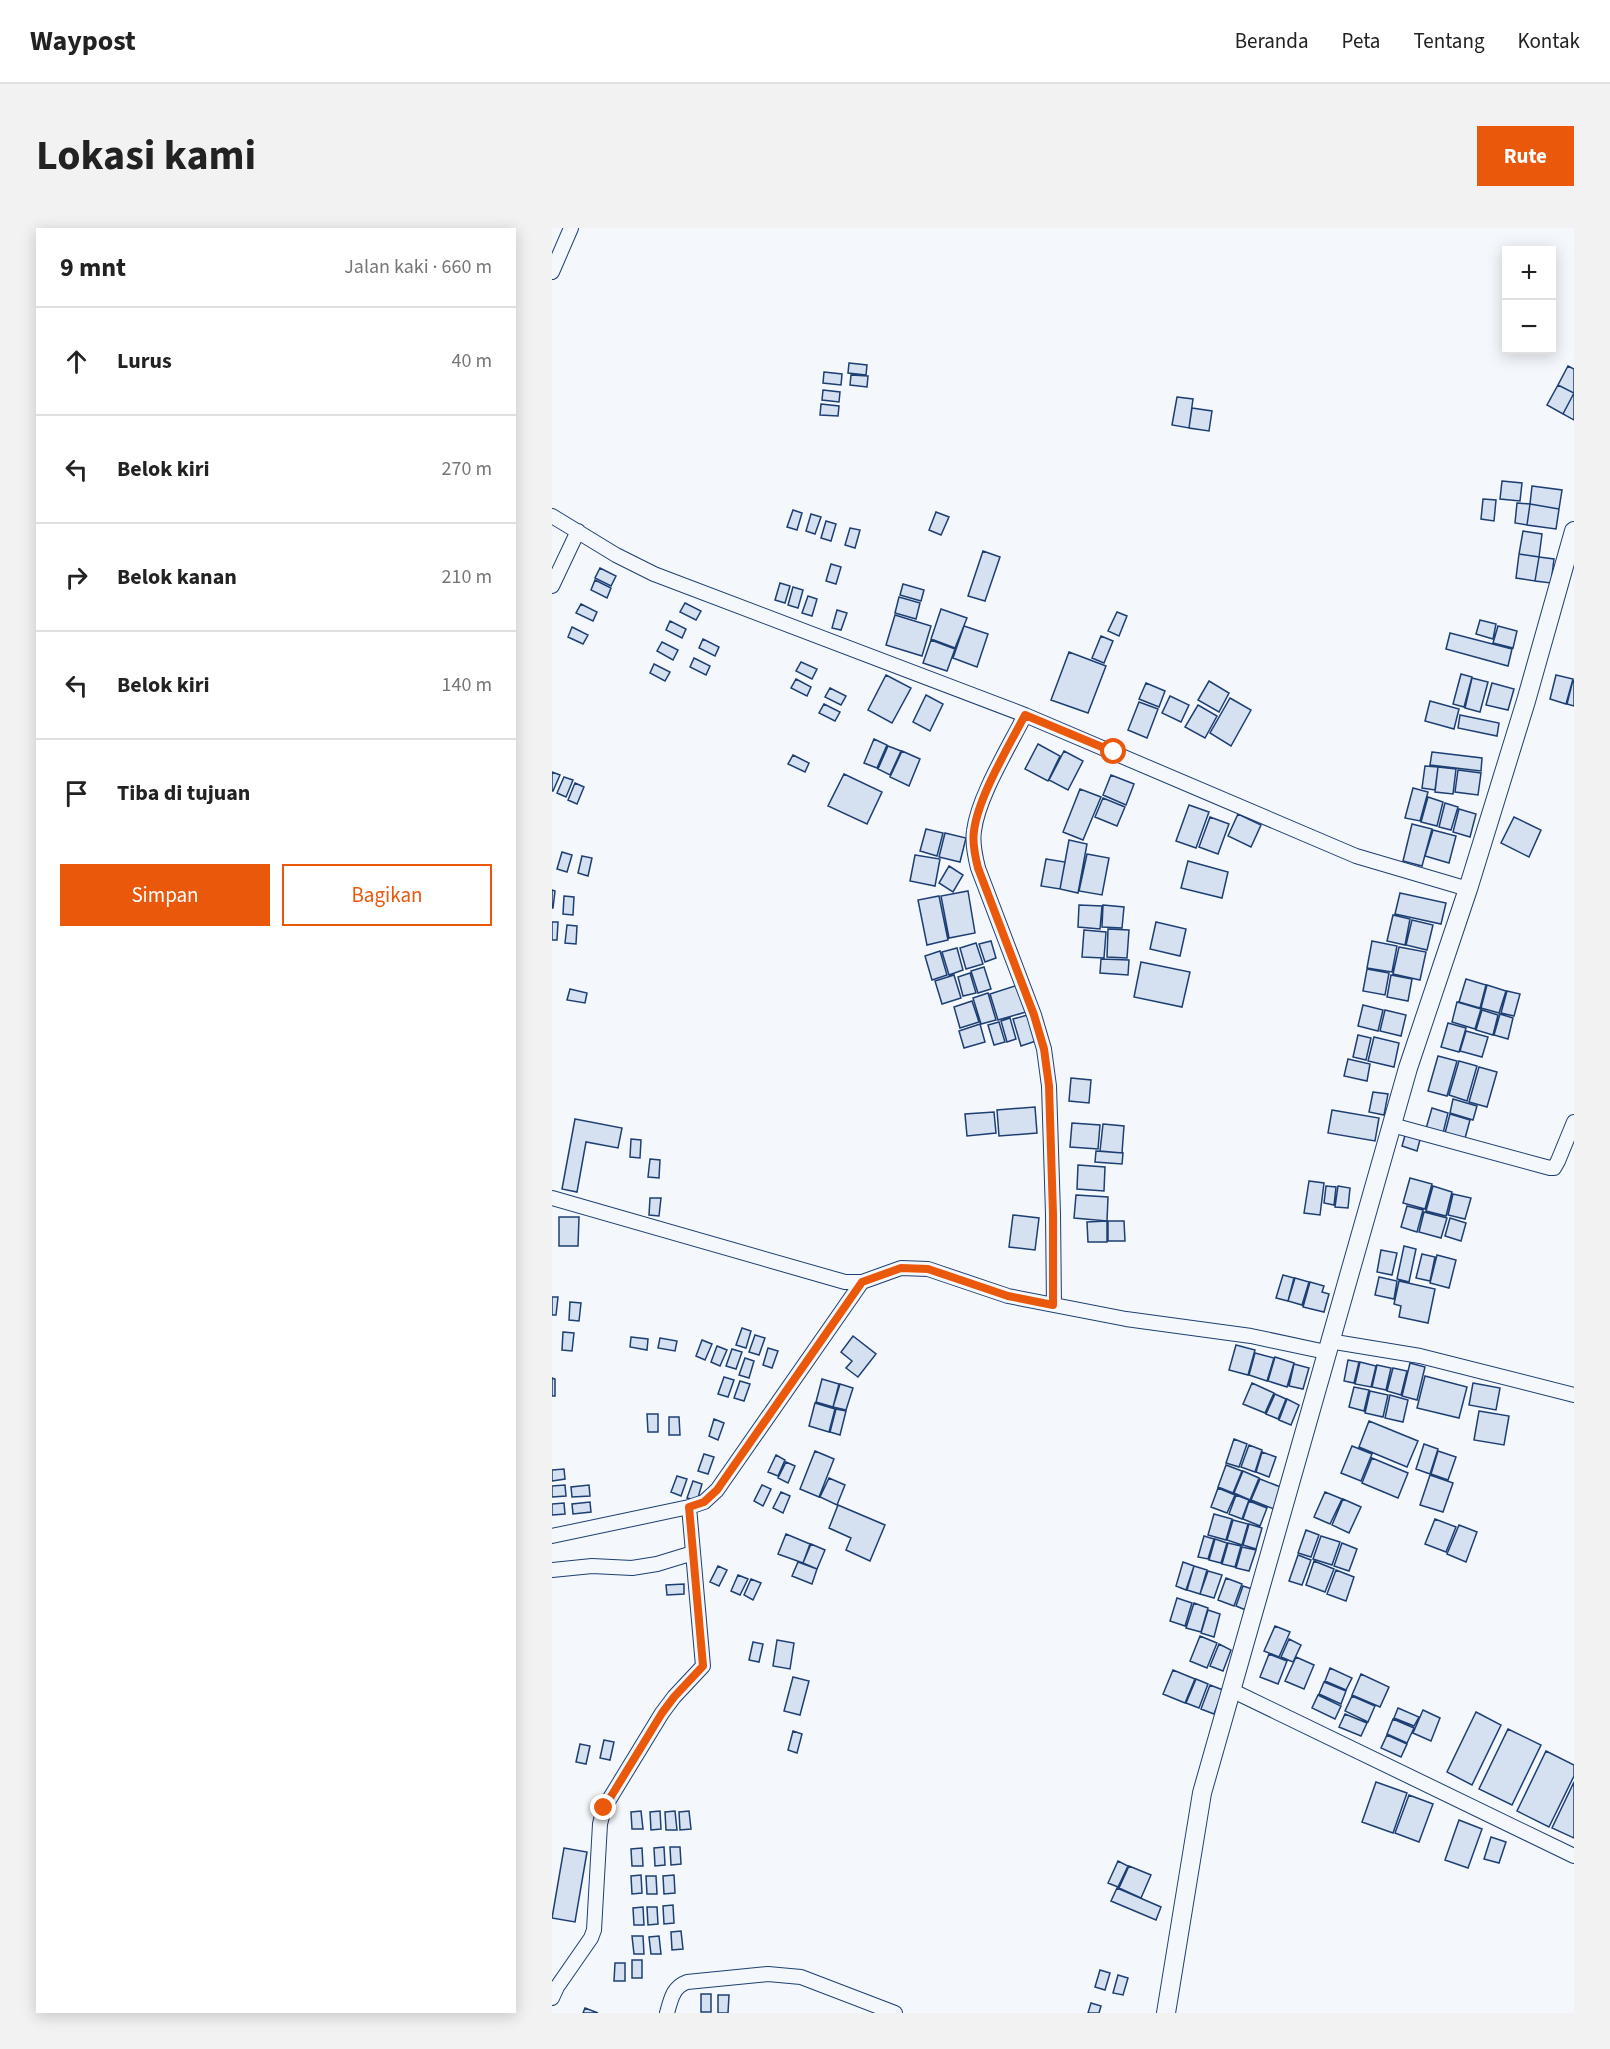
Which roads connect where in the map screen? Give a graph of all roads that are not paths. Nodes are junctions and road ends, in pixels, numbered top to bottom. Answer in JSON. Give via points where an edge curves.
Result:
{"nodes":[{"id":1,"x":571,"y":228,"type":"edge"},
{"id":2,"x":552,"y":272,"type":"edge"},
{"id":3,"x":552,"y":516,"type":"edge"},
{"id":4,"x":578,"y":531,"type":"junction"},
{"id":5,"x":1574,"y":531,"type":"edge"},
{"id":6,"x":552,"y":586,"type":"edge"},
{"id":7,"x":1025,"y":715,"type":"junction"},
{"id":8,"x":1468,"y":889,"type":"junction"},
{"id":9,"x":1574,"y":1122,"type":"edge"},
{"id":10,"x":1392,"y":1125,"type":"junction"},
{"id":11,"x":552,"y":1198,"type":"edge"},
{"id":12,"x":862,"y":1282,"type":"junction"},
{"id":13,"x":1053,"y":1305,"type":"junction"},
{"id":14,"x":1328,"y":1346,"type":"junction"},
{"id":15,"x":1574,"y":1395,"type":"edge"},
{"id":16,"x":689,"y":1507,"type":"junction"},
{"id":17,"x":552,"y":1536,"type":"edge"},
{"id":18,"x":693,"y":1553,"type":"junction"},
{"id":19,"x":552,"y":1570,"type":"edge"},
{"id":20,"x":1231,"y":1690,"type":"junction"},
{"id":21,"x":1574,"y":1856,"type":"edge"},
{"id":22,"x":552,"y":1998,"type":"edge"},
{"id":23,"x":667,"y":2013,"type":"edge"},
{"id":24,"x":895,"y":2013,"type":"edge"},
{"id":25,"x":1166,"y":2013,"type":"edge"}],
"edges":[{"from":1,"to":2,"type":"street"},
{"from":3,"to":4,"type":"street"},
{"from":4,"to":6,"type":"street"},
{"from":4,"to":7,"type":"street","via":[[654,574]]},
{"from":5,"to":8,"type":"street"},
{"from":7,"to":8,"type":"street","via":[[1356,856]]},
{"from":7,"to":13,"type":"street","via":[[976,818],[974,853],[1044,1049],[1049,1086]]},
{"from":8,"to":10,"type":"street","via":[[1407,1068]]},
{"from":9,"to":10,"type":"street","via":[[1558,1161],[1550,1168]]},
{"from":10,"to":14,"type":"street"},
{"from":11,"to":12,"type":"street","via":[[826,1278]]},
{"from":12,"to":13,"type":"street","via":[[901,1268],[928,1269],[1008,1296]]},
{"from":12,"to":16,"type":"street","via":[[717,1490],[704,1502]]},
{"from":13,"to":14,"type":"street","via":[[1126,1319]]},
{"from":14,"to":15,"type":"street","via":[[1420,1356]]},
{"from":14,"to":20,"type":"street"},
{"from":16,"to":17,"type":"street"},
{"from":16,"to":18,"type":"street"},
{"from":18,"to":19,"type":"street","via":[[632,1568]]},
{"from":18,"to":22,"type":"street","via":[[701,1669],[674,1697],[604,1808],[594,1930]]},
{"from":20,"to":21,"type":"street"},
{"from":20,"to":25,"type":"street","via":[[1202,1793]]},
{"from":23,"to":24,"type":"street","via":[[674,1991],[681,1984],[768,1974],[801,1977]]}]}
